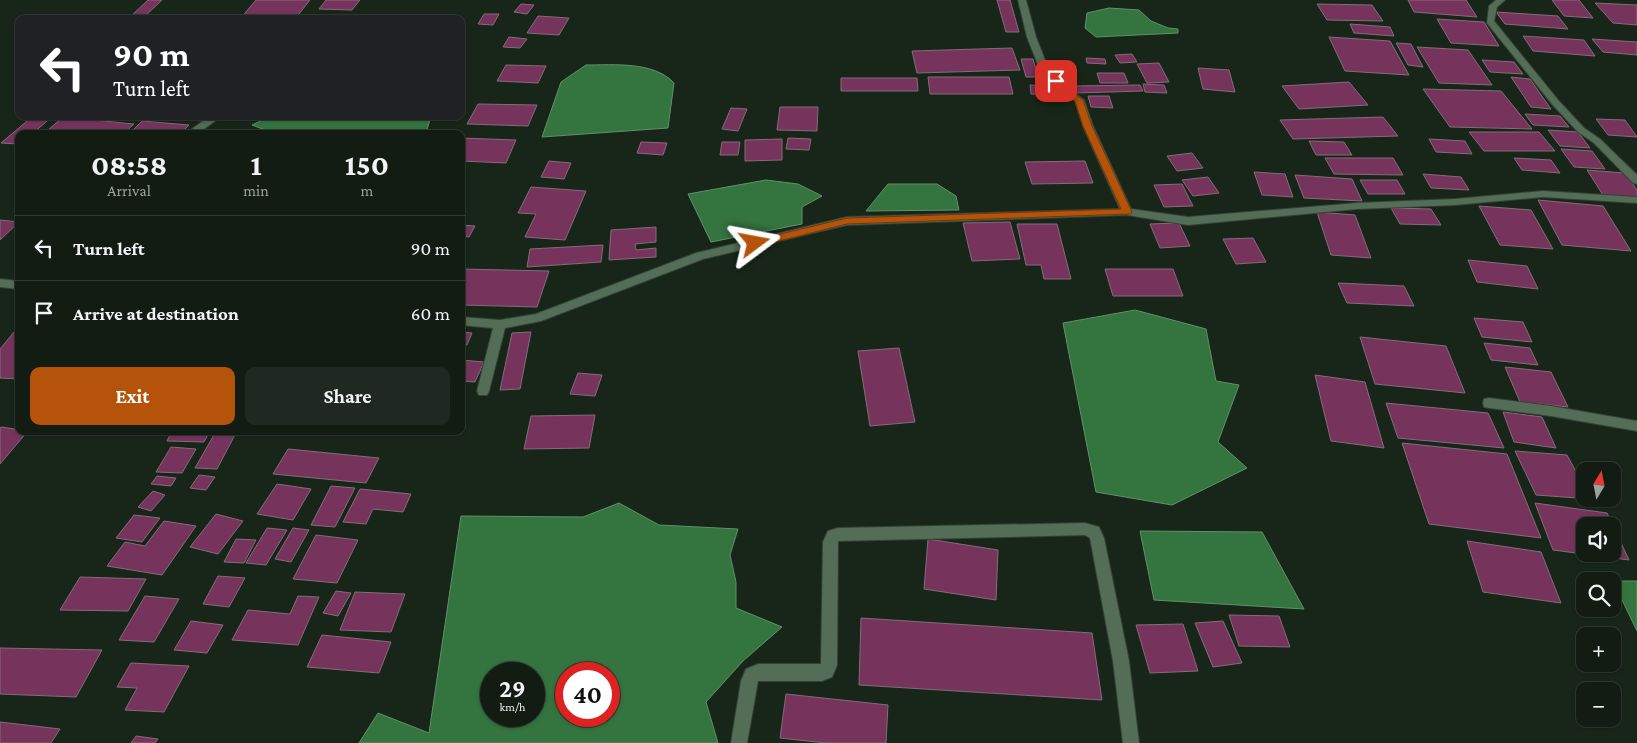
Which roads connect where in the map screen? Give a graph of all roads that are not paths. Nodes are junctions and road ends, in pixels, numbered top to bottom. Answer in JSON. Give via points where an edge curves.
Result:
{"nodes":[{"id":1,"x":1022,"y":0,"type":"edge"},
{"id":2,"x":1502,"y":0,"type":"edge"},
{"id":3,"x":211,"y":120,"type":"edge"},
{"id":4,"x":196,"y":130,"type":"edge"},
{"id":5,"x":1637,"y":181,"type":"edge"},
{"id":6,"x":1637,"y":200,"type":"edge"},
{"id":7,"x":1127,"y":212,"type":"junction"},
{"id":8,"x":465,"y":321,"type":"edge"},
{"id":9,"x":500,"y":324,"type":"junction"},
{"id":10,"x":483,"y":391,"type":"dead end"},
{"id":11,"x":1489,"y":403,"type":"dead end"},
{"id":12,"x":1637,"y":426,"type":"edge"},
{"id":13,"x":739,"y":743,"type":"edge"},
{"id":14,"x":1131,"y":743,"type":"edge"}],
"edges":[{"from":1,"to":7,"type":"street","via":[[1028,27],[1045,70],[1066,92],[1079,100]]},
{"from":2,"to":5,"type":"street","via":[[1493,6],[1490,21],[1555,102]]},
{"from":3,"to":4,"type":"street"},
{"from":6,"to":7,"type":"street","via":[[1543,194],[1357,206],[1188,222]]},
{"from":7,"to":9,"type":"street","via":[[847,221],[700,256],[537,318]]},
{"from":8,"to":9,"type":"street"},
{"from":9,"to":10,"type":"street"},
{"from":11,"to":12,"type":"street"},
{"from":13,"to":14,"type":"street","via":[[752,675],[758,672],[822,673],[830,665],[830,542],[833,536],[1084,529],[1094,531],[1097,538],[1121,661]]}]}
